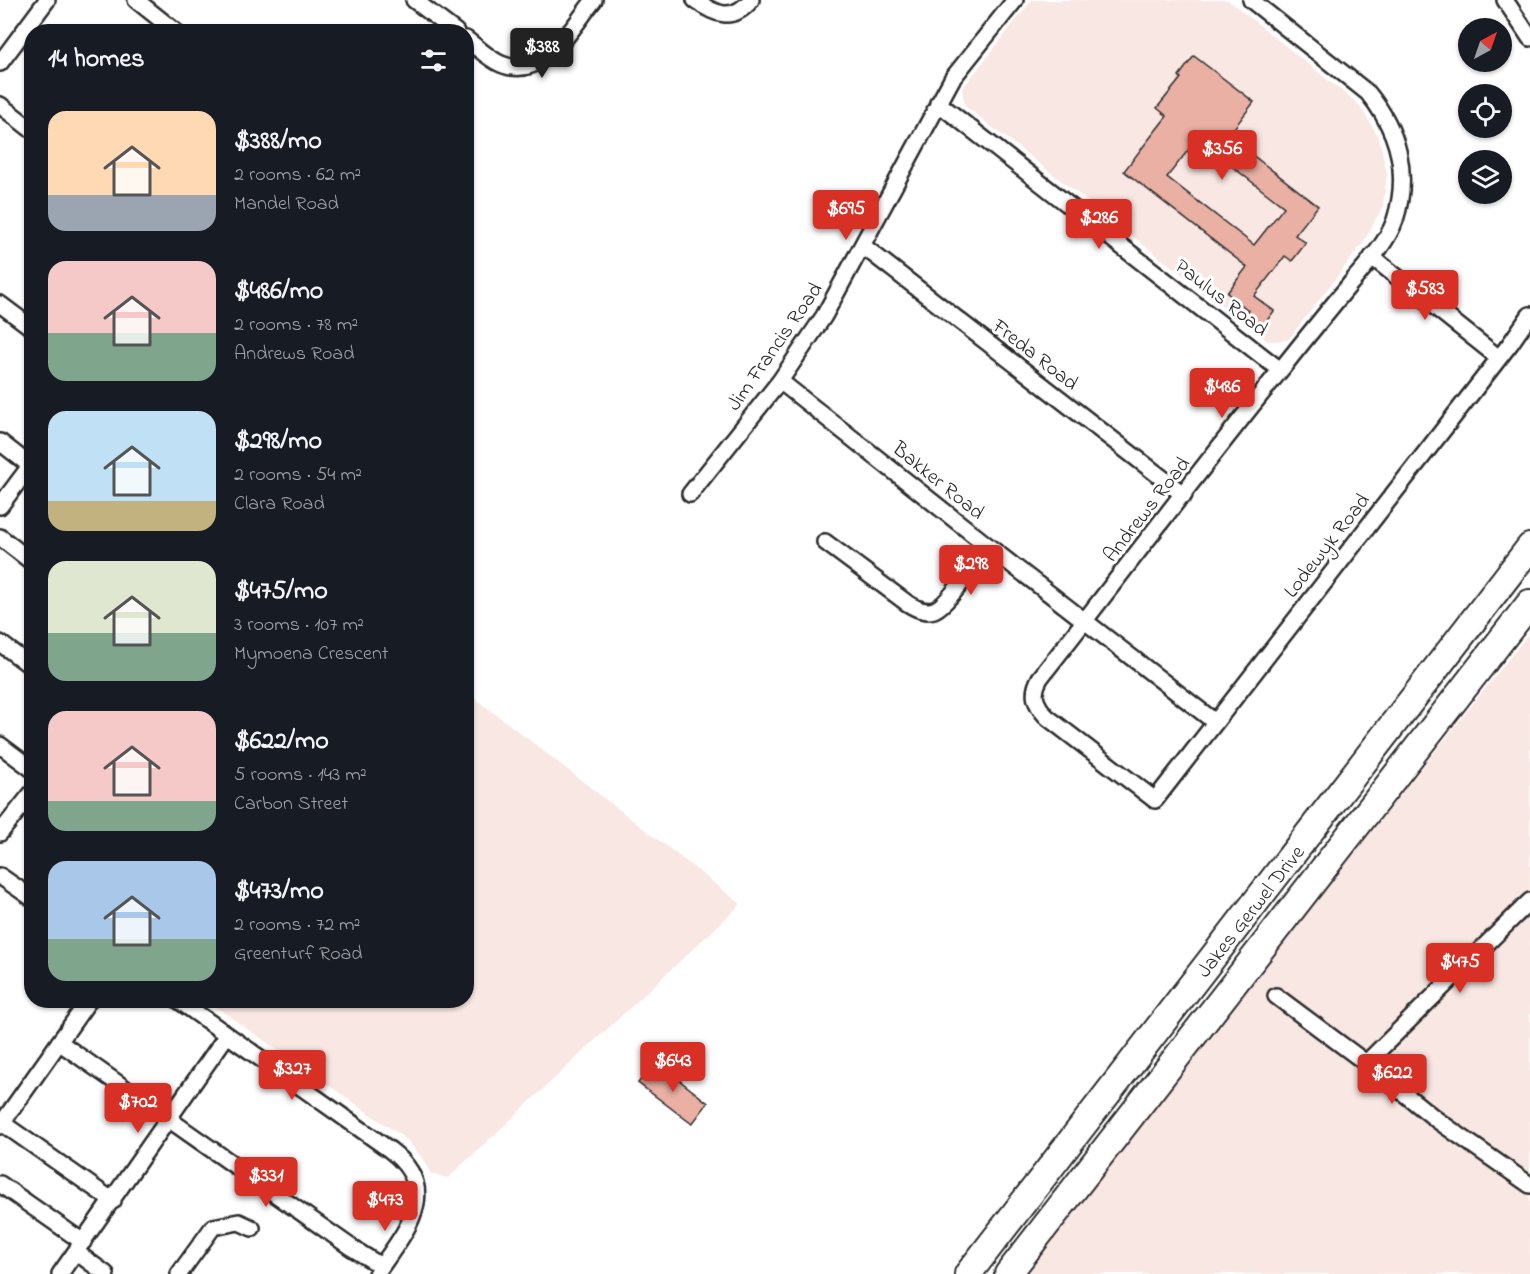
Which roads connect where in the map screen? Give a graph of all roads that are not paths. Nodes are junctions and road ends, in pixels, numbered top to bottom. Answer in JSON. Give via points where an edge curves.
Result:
{"nodes":[{"id":1,"x":47,"y":0,"type":"edge"},
{"id":2,"x":136,"y":0,"type":"edge"},
{"id":3,"x":414,"y":0,"type":"edge"},
{"id":4,"x":594,"y":0,"type":"edge"},
{"id":5,"x":695,"y":0,"type":"edge"},
{"id":6,"x":751,"y":0,"type":"edge"},
{"id":7,"x":1015,"y":0,"type":"edge"},
{"id":8,"x":1251,"y":0,"type":"edge"},
{"id":9,"x":1505,"y":0,"type":"edge"},
{"id":10,"x":29,"y":24,"type":"edge"},
{"id":11,"x":166,"y":24,"type":"edge"},
{"id":12,"x":446,"y":24,"type":"edge"},
{"id":13,"x":24,"y":31,"type":"edge"},
{"id":14,"x":1530,"y":38,"type":"edge"},
{"id":15,"x":474,"y":44,"type":"edge"},
{"id":16,"x":0,"y":63,"type":"edge"},
{"id":17,"x":938,"y":103,"type":"junction"},
{"id":18,"x":0,"y":105,"type":"edge"},
{"id":19,"x":24,"y":124,"type":"edge"},
{"id":20,"x":863,"y":246,"type":"junction"},
{"id":21,"x":1372,"y":258,"type":"junction"},
{"id":22,"x":0,"y":304,"type":"edge"},
{"id":23,"x":1530,"y":315,"type":"edge"},
{"id":24,"x":24,"y":322,"type":"edge"},
{"id":25,"x":1499,"y":358,"type":"junction"},
{"id":26,"x":1281,"y":370,"type":"junction"},
{"id":27,"x":780,"y":381,"type":"junction"},
{"id":28,"x":0,"y":442,"type":"edge"},
{"id":29,"x":24,"y":461,"type":"edge"},
{"id":30,"x":24,"y":475,"type":"edge"},
{"id":31,"x":690,"y":494,"type":"dead end"},
{"id":32,"x":1184,"y":495,"type":"junction"},
{"id":33,"x":0,"y":506,"type":"edge"},
{"id":34,"x":0,"y":537,"type":"edge"},
{"id":35,"x":1530,"y":537,"type":"edge"},
{"id":36,"x":825,"y":542,"type":"dead end"},
{"id":37,"x":988,"y":546,"type":"junction"},
{"id":38,"x":1530,"y":547,"type":"edge"},
{"id":39,"x":24,"y":556,"type":"edge"},
{"id":40,"x":1494,"y":594,"type":"junction"},
{"id":41,"x":1530,"y":603,"type":"edge"},
{"id":42,"x":1085,"y":621,"type":"junction"},
{"id":43,"x":0,"y":643,"type":"edge"},
{"id":44,"x":24,"y":661,"type":"edge"},
{"id":45,"x":1215,"y":722,"type":"junction"},
{"id":46,"x":0,"y":745,"type":"edge"},
{"id":47,"x":24,"y":763,"type":"edge"},
{"id":48,"x":1155,"y":800,"type":"joint"},
{"id":49,"x":24,"y":803,"type":"edge"},
{"id":50,"x":0,"y":833,"type":"edge"},
{"id":51,"x":0,"y":876,"type":"edge"},
{"id":52,"x":24,"y":892,"type":"edge"},
{"id":53,"x":1530,"y":901,"type":"edge"},
{"id":54,"x":1276,"y":996,"type":"dead end"},
{"id":55,"x":83,"y":1008,"type":"edge"},
{"id":56,"x":189,"y":1008,"type":"edge"},
{"id":57,"x":227,"y":1035,"type":"junction"},
{"id":58,"x":59,"y":1042,"type":"junction"},
{"id":59,"x":1366,"y":1063,"type":"junction"},
{"id":60,"x":168,"y":1120,"type":"junction"},
{"id":61,"x":1,"y":1124,"type":"edge"},
{"id":62,"x":0,"y":1184,"type":"edge"},
{"id":63,"x":1530,"y":1185,"type":"edge"},
{"id":64,"x":113,"y":1201,"type":"junction"},
{"id":65,"x":252,"y":1228,"type":"dead end"},
{"id":66,"x":80,"y":1247,"type":"junction"},
{"id":67,"x":378,"y":1270,"type":"edge"},
{"id":68,"x":60,"y":1274,"type":"edge"},
{"id":69,"x":106,"y":1274,"type":"edge"},
{"id":70,"x":179,"y":1274,"type":"edge"},
{"id":71,"x":968,"y":1274,"type":"edge"},
{"id":72,"x":1008,"y":1274,"type":"edge"}],
"edges":[{"from":1,"to":10,"type":"street"},
{"from":2,"to":11,"type":"street"},
{"from":3,"to":12,"type":"street"},
{"from":4,"to":15,"type":"street","via":[[551,54],[539,63],[526,67],[504,65]]},
{"from":5,"to":6,"type":"street","via":[[715,13],[729,15]]},
{"from":7,"to":17,"type":"street","name":"Jim Francis Road","via":[[952,79]]},
{"from":8,"to":21,"type":"street","name":"Andrews Road","via":[[1368,93],[1392,130],[1402,185],[1395,220]]},
{"from":9,"to":14,"type":"street"},
{"from":13,"to":16,"type":"street"},
{"from":17,"to":20,"type":"street","name":"Jim Francis Road"},
{"from":17,"to":26,"type":"street","name":"Paulus Road"},
{"from":18,"to":19,"type":"street"},
{"from":20,"to":27,"type":"street","name":"Jim Francis Road","via":[[824,316]]},
{"from":20,"to":32,"type":"street","name":"Freda Road"},
{"from":21,"to":25,"type":"street"},
{"from":21,"to":26,"type":"street","name":"Andrews Road"},
{"from":22,"to":24,"type":"street"},
{"from":23,"to":25,"type":"street","name":"Lodewyk Road"},
{"from":25,"to":45,"type":"street","name":"Lodewyk Road"},
{"from":26,"to":32,"type":"street","name":"Andrews Road"},
{"from":27,"to":31,"type":"street","name":"Jim Francis Road"},
{"from":27,"to":37,"type":"street","name":"Bakker Road"},
{"from":28,"to":29,"type":"street"},
{"from":30,"to":33,"type":"street"},
{"from":32,"to":42,"type":"street","name":"Andrews Road"},
{"from":34,"to":39,"type":"street"},
{"from":35,"to":40,"type":"highway"},
{"from":36,"to":37,"type":"street","via":[[907,603],[930,611],[942,606]]},
{"from":37,"to":42,"type":"street","name":"Bakker Road"},
{"from":38,"to":40,"type":"highway","name":"Jakes Gerwel Drive"},
{"from":40,"to":71,"type":"highway","name":"Jakes Gerwel Drive"},
{"from":41,"to":72,"type":"highway","name":"Jakes Gerwel Drive"},
{"from":42,"to":45,"type":"street","name":"Bakker Road"},
{"from":42,"to":48,"type":"street","name":"Andrews Road","via":[[1035,687],[1034,697],[1047,717]]},
{"from":43,"to":44,"type":"street"},
{"from":45,"to":48,"type":"street","name":"Lodewyk Road"},
{"from":46,"to":47,"type":"street"},
{"from":49,"to":50,"type":"street"},
{"from":51,"to":52,"type":"street"},
{"from":53,"to":59,"type":"street"},
{"from":54,"to":59,"type":"street"},
{"from":55,"to":58,"type":"street"},
{"from":56,"to":57,"type":"street"},
{"from":57,"to":60,"type":"street"},
{"from":57,"to":67,"type":"street","via":[[401,1158],[414,1179],[414,1216]]},
{"from":58,"to":60,"type":"street"},
{"from":58,"to":61,"type":"street"},
{"from":59,"to":63,"type":"street","via":[[1437,1120]]},
{"from":60,"to":64,"type":"street"},
{"from":60,"to":67,"type":"street"},
{"from":61,"to":64,"type":"street"},
{"from":62,"to":66,"type":"street"},
{"from":64,"to":66,"type":"street"},
{"from":65,"to":70,"type":"street","via":[[238,1222],[213,1227]]},
{"from":66,"to":68,"type":"street"},
{"from":66,"to":69,"type":"street"}]}
